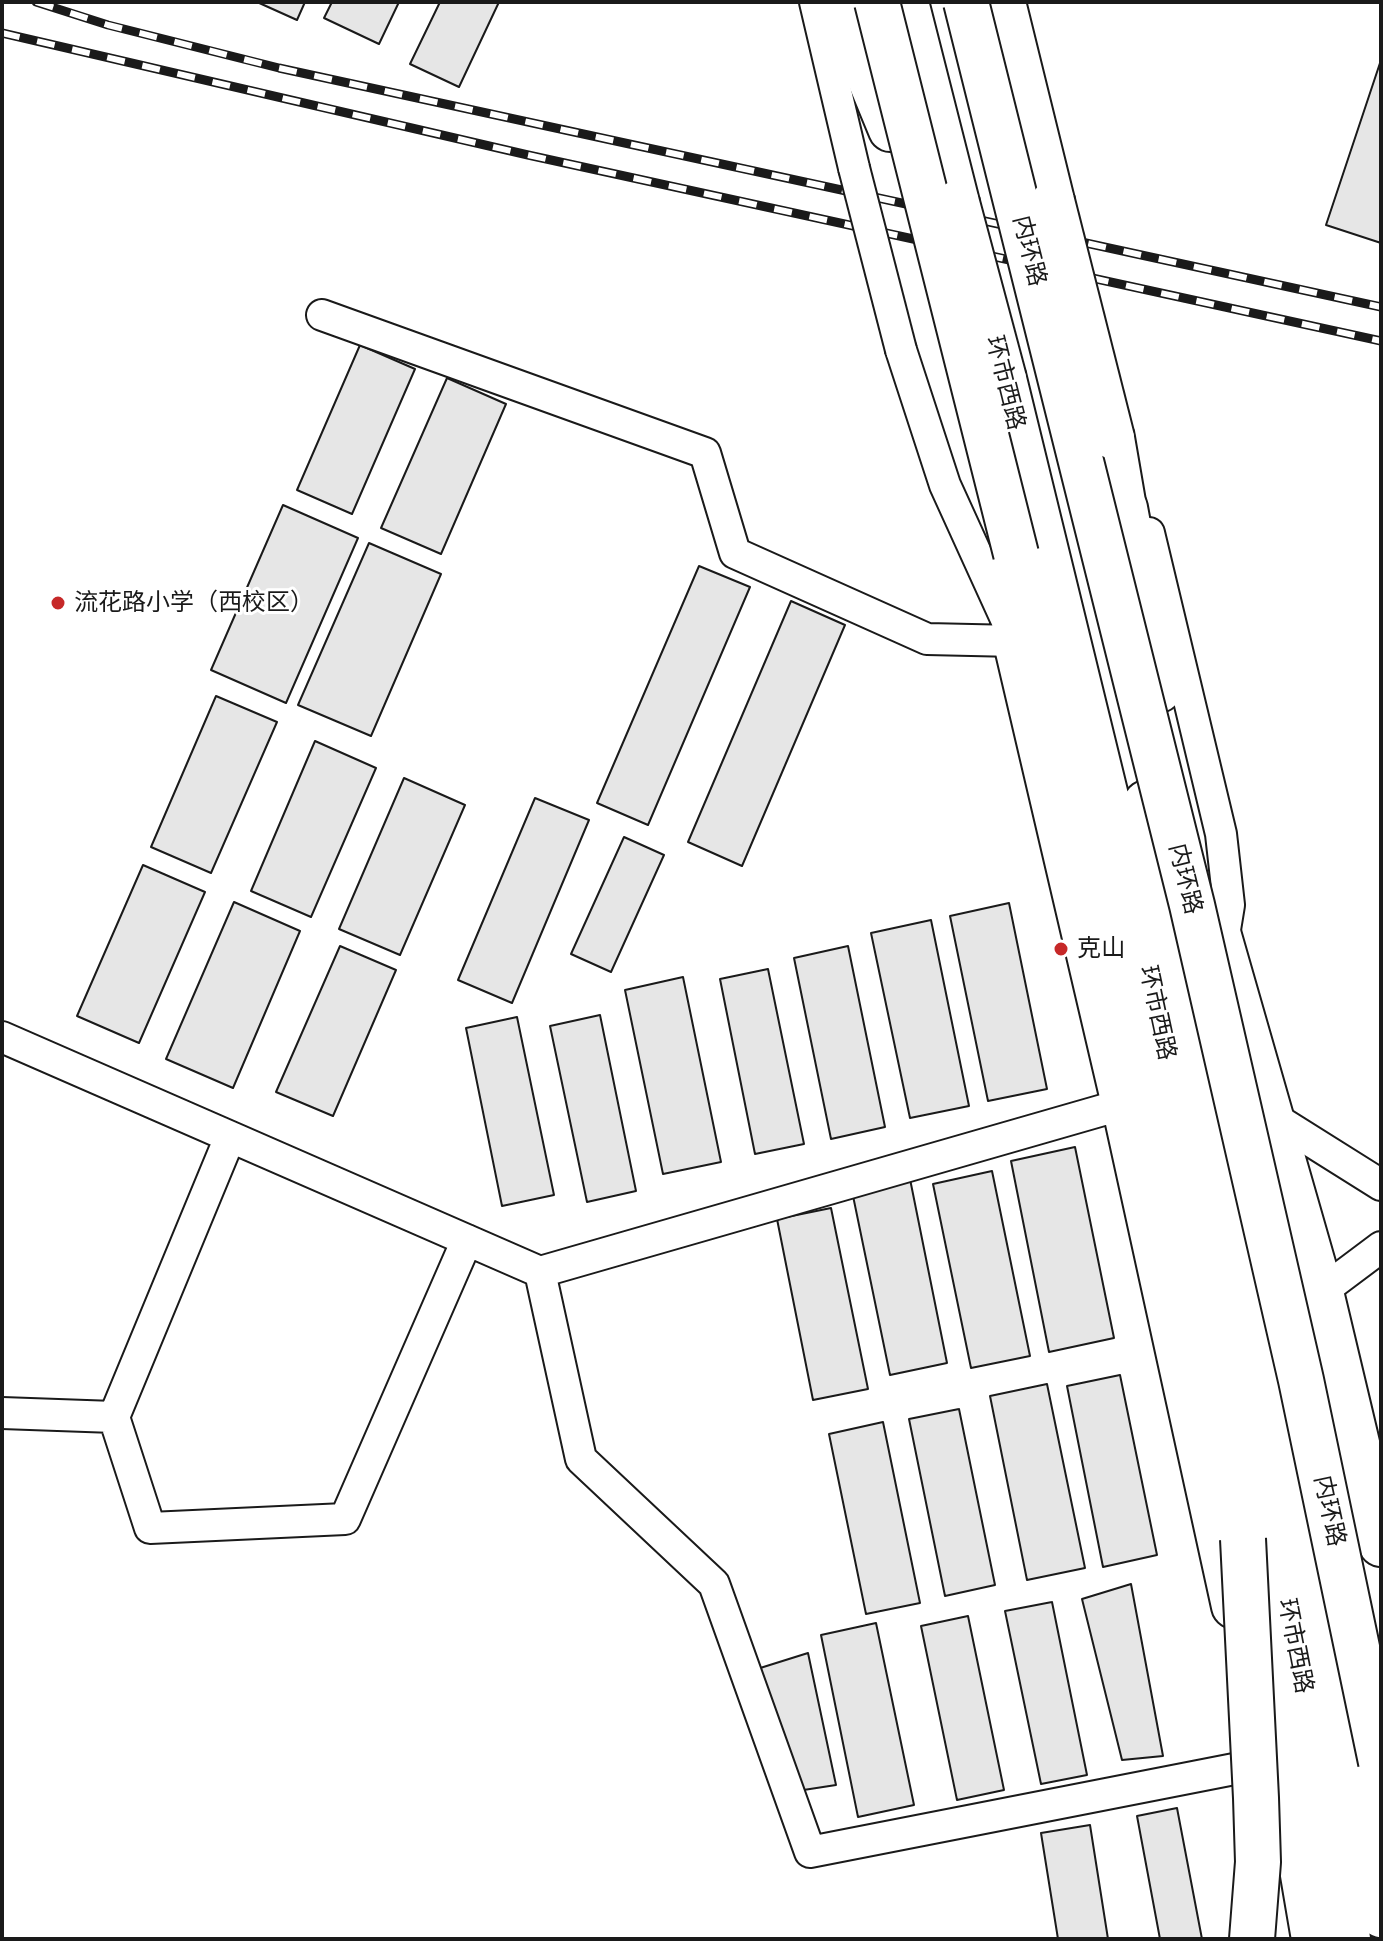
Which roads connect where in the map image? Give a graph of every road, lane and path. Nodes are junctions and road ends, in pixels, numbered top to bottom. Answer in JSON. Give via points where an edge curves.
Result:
{"nodes":[{"id":1,"x":906,"y":2,"type":"edge"},
{"id":2,"x":946,"y":2,"type":"edge"},
{"id":3,"x":966,"y":2,"type":"edge"},
{"id":4,"x":1004,"y":2,"type":"edge"},
{"id":5,"x":847,"y":5,"type":"edge"},
{"id":6,"x":1025,"y":90,"type":"junction"},
{"id":7,"x":973,"y":107,"type":"junction"},
{"id":8,"x":907,"y":199,"type":"junction"},
{"id":9,"x":957,"y":203,"type":"junction"},
{"id":10,"x":955,"y":293,"type":"junction"},
{"id":11,"x":322,"y":315,"type":"dead end"},
{"id":12,"x":1007,"y":391,"type":"junction"},
{"id":13,"x":953,"y":392,"type":"junction"},
{"id":14,"x":1113,"y":438,"type":"junction"},
{"id":15,"x":1125,"y":508,"type":"junction"},
{"id":16,"x":1016,"y":641,"type":"junction"},
{"id":17,"x":1113,"y":664,"type":"junction"},
{"id":18,"x":1192,"y":905,"type":"junction"},
{"id":19,"x":1224,"y":953,"type":"junction"},
{"id":20,"x":1181,"y":967,"type":"junction"},
{"id":21,"x":2,"y":1037,"type":"edge"},
{"id":22,"x":1124,"y":1104,"type":"junction"},
{"id":23,"x":1271,"y":1116,"type":"junction"},
{"id":24,"x":230,"y":1137,"type":"junction"},
{"id":25,"x":1381,"y":1185,"type":"edge"},
{"id":26,"x":467,"y":1240,"type":"junction"},
{"id":27,"x":1381,"y":1247,"type":"edge"},
{"id":28,"x":540,"y":1272,"type":"junction"},
{"id":29,"x":1325,"y":1307,"type":"junction"},
{"id":30,"x":1263,"y":1334,"type":"junction"},
{"id":31,"x":2,"y":1413,"type":"edge"},
{"id":32,"x":114,"y":1417,"type":"junction"},
{"id":33,"x":1243,"y":1539,"type":"junction"},
{"id":34,"x":1381,"y":1544,"type":"edge"},
{"id":35,"x":1317,"y":1588,"type":"junction"},
{"id":36,"x":1381,"y":1634,"type":"edge"},
{"id":37,"x":1381,"y":1657,"type":"edge"},
{"id":38,"x":1381,"y":1762,"type":"edge"},
{"id":39,"x":1265,"y":1763,"type":"junction"},
{"id":40,"x":1363,"y":1844,"type":"edge"},
{"id":41,"x":1381,"y":1915,"type":"edge"},
{"id":42,"x":1252,"y":1939,"type":"edge"},
{"id":43,"x":1292,"y":1939,"type":"edge"},
{"id":44,"x":1314,"y":1939,"type":"edge"},
{"id":45,"x":1348,"y":1939,"type":"edge"}],
"edges":[{"from":1,"to":9,"type":"main road","name":"环市西路"},
{"from":2,"to":7,"type":"main road","name":"环市西路"},
{"from":3,"to":18,"type":"main road","name":"内环路","bridge":true},
{"from":4,"to":6,"type":"main road"},
{"from":5,"to":8,"type":"main road","via":[[890,130]]},
{"from":5,"to":16,"type":"street","bridge":true,"via":[[854,168],[901,350],[945,485]]},
{"from":5,"to":33,"type":"main road","bridge":true,"via":[[1099,890]]},
{"from":6,"to":7,"type":"street"},
{"from":6,"to":14,"type":"main road","bridge":true},
{"from":7,"to":17,"type":"main road","name":"环市西路"},
{"from":8,"to":10,"type":"main road","bridge":true},
{"from":8,"to":13,"type":"main road"},
{"from":9,"to":10,"type":"main road","bridge":true},
{"from":9,"to":12,"type":"main road","name":"环市西路","bridge":true},
{"from":10,"to":12,"type":"main road","bridge":true},
{"from":10,"to":13,"type":"main road","bridge":true},
{"from":11,"to":16,"type":"street","via":[[705,453],[735,553],[927,639]]},
{"from":12,"to":40,"type":"main road","name":"环市西路","via":[[1142,944],[1292,1628]]},
{"from":13,"to":16,"type":"main road"},
{"from":14,"to":15,"type":"main road"},
{"from":14,"to":19,"type":"street","via":[[1147,523],[1221,834],[1229,905]]},
{"from":15,"to":17,"type":"main road"},
{"from":15,"to":19,"type":"main road","via":[[1147,636]]},
{"from":16,"to":22,"type":"main road"},
{"from":17,"to":20,"type":"main road","name":"环市西路"},
{"from":18,"to":36,"type":"main road","bridge":true},
{"from":18,"to":38,"type":"main road","name":"内环路","bridge":true,"via":[[1301,1380]]},
{"from":19,"to":20,"type":"street"},
{"from":19,"to":23,"type":"main road"},
{"from":20,"to":30,"type":"main road","name":"环市西路"},
{"from":21,"to":24,"type":"street"},
{"from":22,"to":28,"type":"street"},
{"from":22,"to":39,"type":"main road"},
{"from":23,"to":25,"type":"street"},
{"from":23,"to":29,"type":"main road"},
{"from":24,"to":26,"type":"street"},
{"from":24,"to":32,"type":"street"},
{"from":26,"to":28,"type":"street"},
{"from":26,"to":32,"type":"street","via":[[345,1519],[150,1528]]},
{"from":27,"to":29,"type":"street"},
{"from":28,"to":39,"type":"street","via":[[581,1459],[714,1584],[810,1852]]},
{"from":29,"to":30,"type":"street"},
{"from":29,"to":34,"type":"main road"},
{"from":30,"to":35,"type":"main road","name":"环市西路"},
{"from":31,"to":32,"type":"street"},
{"from":33,"to":42,"type":"main road","bridge":true,"via":[[1257,1814]]},
{"from":33,"to":44,"type":"main road","bridge":true},
{"from":35,"to":37,"type":"main road"},
{"from":35,"to":40,"type":"main road","name":"环市西路","via":[[1355,1756]]},
{"from":39,"to":43,"type":"main road"},
{"from":40,"to":41,"type":"main road","name":"环市西路"},
{"from":40,"to":45,"type":"main road","name":"环市西路"}]}
